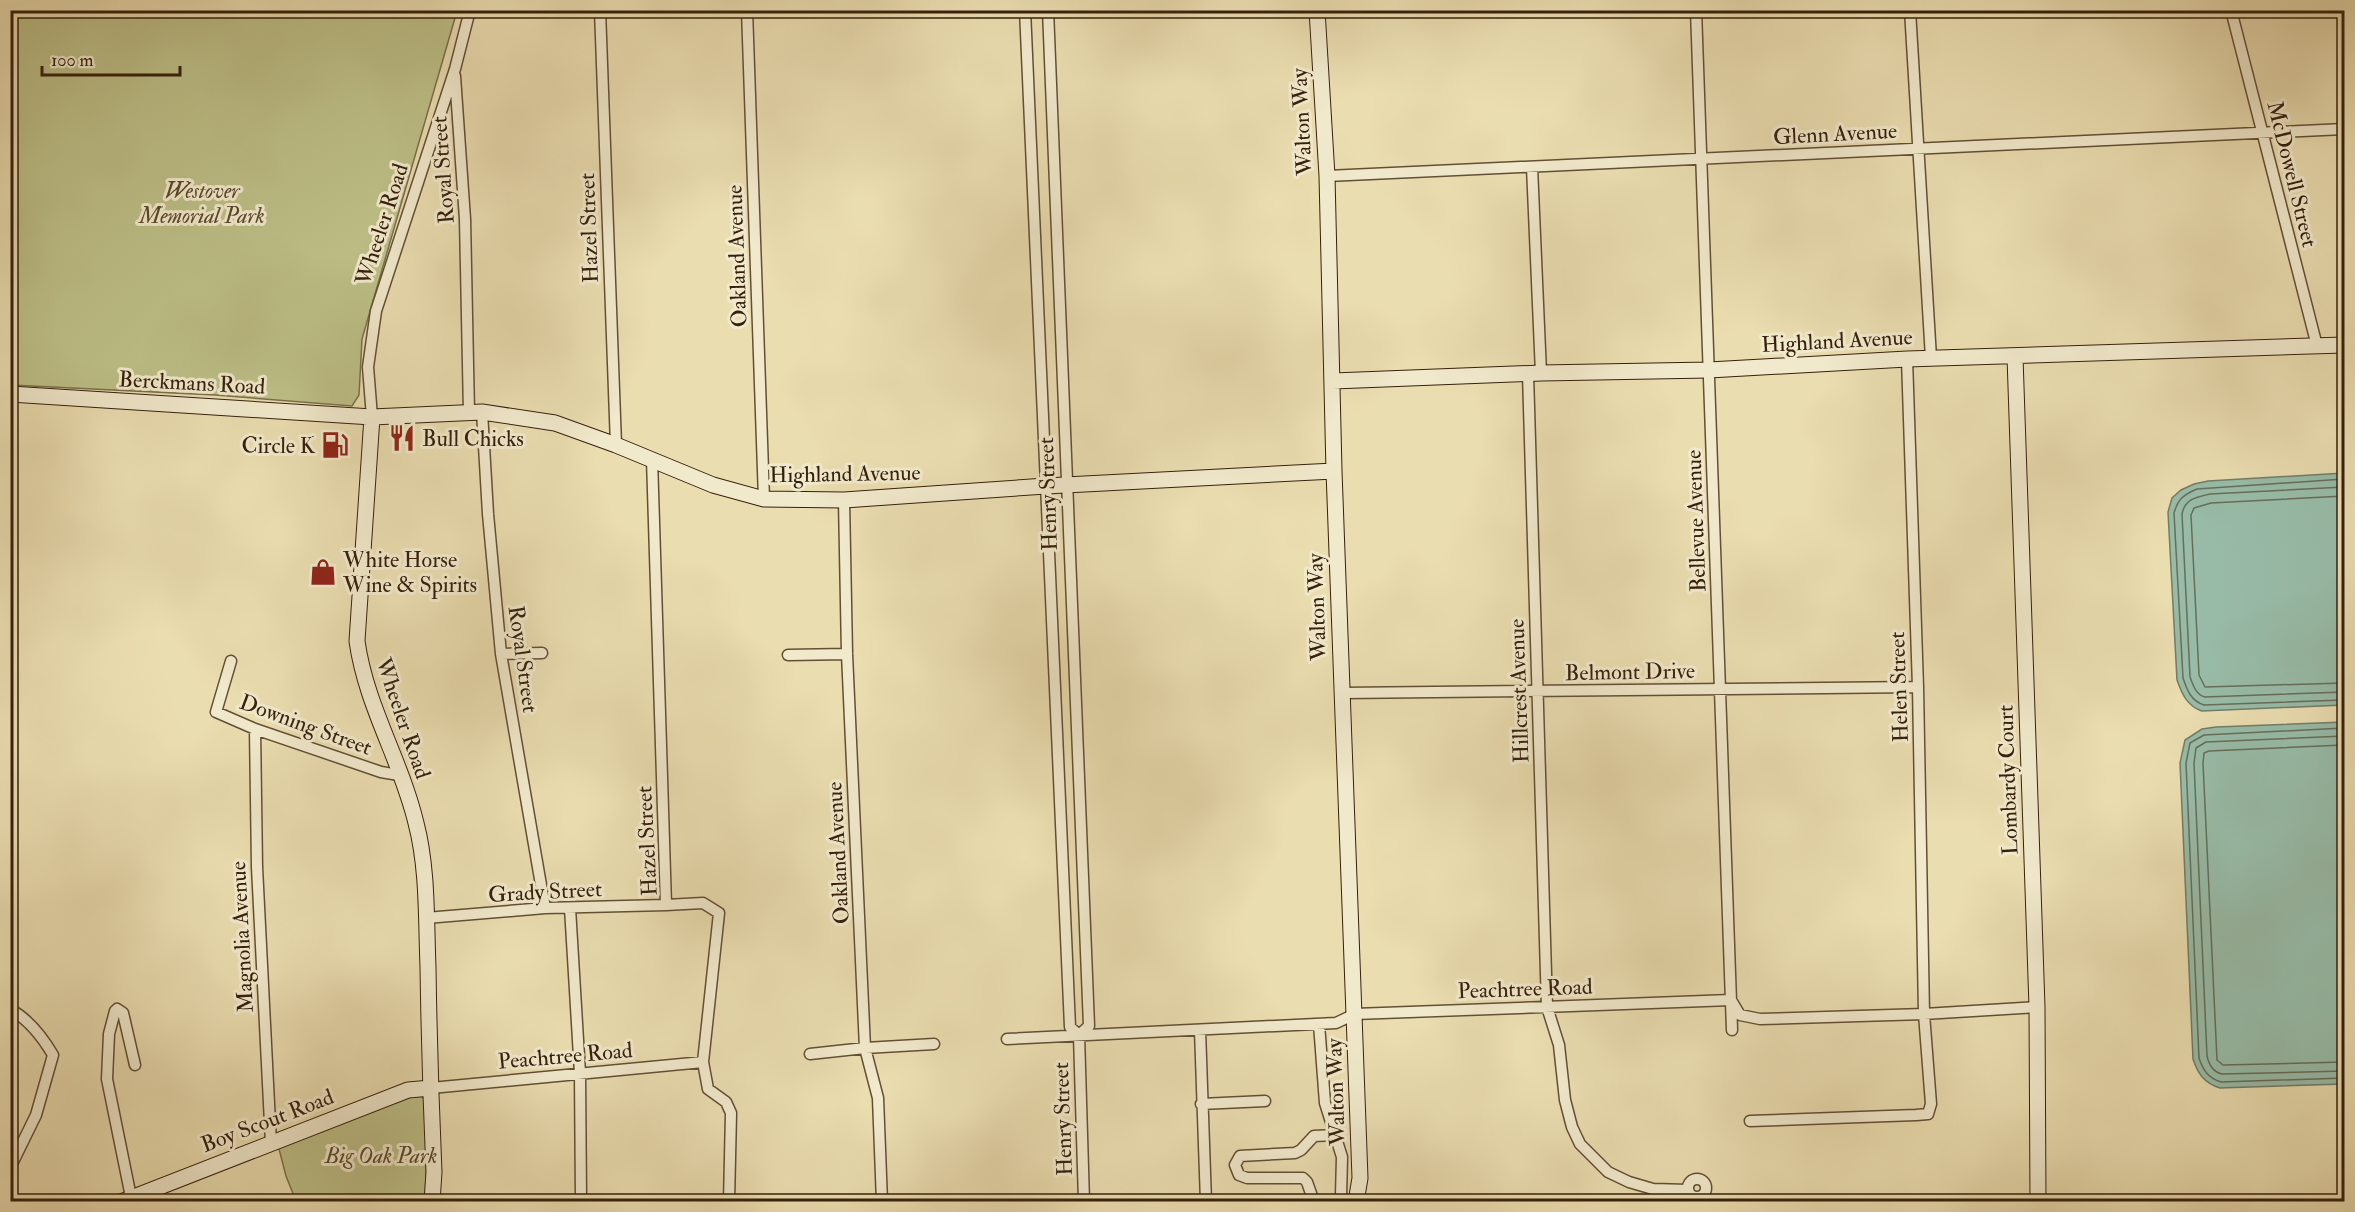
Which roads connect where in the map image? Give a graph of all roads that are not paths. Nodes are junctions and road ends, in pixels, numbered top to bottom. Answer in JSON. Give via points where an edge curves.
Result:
{"nodes":[{"id":1,"x":470,"y":10,"type":"edge"},
{"id":2,"x":600,"y":10,"type":"edge"},
{"id":3,"x":747,"y":10,"type":"edge"},
{"id":4,"x":1025,"y":10,"type":"edge"},
{"id":5,"x":1048,"y":10,"type":"edge"},
{"id":6,"x":1317,"y":10,"type":"edge"},
{"id":7,"x":1696,"y":10,"type":"edge"},
{"id":8,"x":1910,"y":10,"type":"edge"},
{"id":9,"x":2231,"y":10,"type":"edge"},
{"id":10,"x":454,"y":69,"type":"junction"},
{"id":11,"x":1028,"y":75,"type":"junction"},
{"id":12,"x":1050,"y":75,"type":"junction"},
{"id":13,"x":2344,"y":129,"type":"edge"},
{"id":14,"x":2263,"y":134,"type":"junction"},
{"id":15,"x":1917,"y":149,"type":"junction"},
{"id":16,"x":1702,"y":159,"type":"junction"},
{"id":17,"x":1532,"y":167,"type":"junction"},
{"id":18,"x":1327,"y":176,"type":"junction"},
{"id":19,"x":1054,"y":192,"type":"junction"},
{"id":20,"x":1033,"y":194,"type":"junction"},
{"id":21,"x":1058,"y":290,"type":"junction"},
{"id":22,"x":1037,"y":293,"type":"junction"},
{"id":23,"x":2344,"y":345,"type":"edge"},
{"id":24,"x":2317,"y":346,"type":"junction"},
{"id":25,"x":2015,"y":357,"type":"junction"},
{"id":26,"x":1931,"y":358,"type":"junction"},
{"id":27,"x":1907,"y":359,"type":"junction"},
{"id":28,"x":1709,"y":370,"type":"junction"},
{"id":29,"x":1535,"y":373,"type":"junction"},
{"id":30,"x":1333,"y":381,"type":"junction"},
{"id":31,"x":10,"y":394,"type":"edge"},
{"id":32,"x":476,"y":412,"type":"junction"},
{"id":33,"x":372,"y":417,"type":"junction"},
{"id":34,"x":616,"y":445,"type":"junction"},
{"id":35,"x":652,"y":459,"type":"junction"},
{"id":36,"x":1334,"y":471,"type":"junction"},
{"id":37,"x":1066,"y":485,"type":"junction"},
{"id":38,"x":1046,"y":486,"type":"junction"},
{"id":39,"x":764,"y":499,"type":"junction"},
{"id":40,"x":844,"y":500,"type":"junction"},
{"id":41,"x":542,"y":653,"type":"dead end"},
{"id":42,"x":501,"y":654,"type":"junction"},
{"id":43,"x":847,"y":654,"type":"junction"},
{"id":44,"x":788,"y":655,"type":"dead end"},
{"id":45,"x":231,"y":661,"type":"dead end"},
{"id":46,"x":1918,"y":687,"type":"junction"},
{"id":47,"x":1720,"y":689,"type":"junction"},
{"id":48,"x":1538,"y":691,"type":"junction"},
{"id":49,"x":1342,"y":693,"type":"junction"},
{"id":50,"x":1074,"y":695,"type":"junction"},
{"id":51,"x":1057,"y":696,"type":"junction"},
{"id":52,"x":255,"y":729,"type":"junction"},
{"id":53,"x":399,"y":775,"type":"junction"},
{"id":54,"x":666,"y":905,"type":"junction"},
{"id":55,"x":570,"y":908,"type":"junction"},
{"id":56,"x":1065,"y":908,"type":"junction"},
{"id":57,"x":1084,"y":908,"type":"junction"},
{"id":58,"x":545,"y":909,"type":"junction"},
{"id":59,"x":426,"y":918,"type":"junction"},
{"id":60,"x":1731,"y":1000,"type":"junction"},
{"id":61,"x":1547,"y":1007,"type":"junction"},
{"id":62,"x":2037,"y":1007,"type":"junction"},
{"id":63,"x":10,"y":1009,"type":"edge"},
{"id":64,"x":1355,"y":1014,"type":"junction"},
{"id":65,"x":1924,"y":1014,"type":"junction"},
{"id":66,"x":1319,"y":1024,"type":"junction"},
{"id":67,"x":1200,"y":1030,"type":"junction"},
{"id":68,"x":1732,"y":1030,"type":"dead end"},
{"id":69,"x":1079,"y":1035,"type":"junction"},
{"id":70,"x":1006,"y":1040,"type":"dead end"},
{"id":71,"x":934,"y":1044,"type":"dead end"},
{"id":72,"x":865,"y":1048,"type":"junction"},
{"id":73,"x":810,"y":1054,"type":"dead end"},
{"id":74,"x":703,"y":1062,"type":"junction"},
{"id":75,"x":135,"y":1065,"type":"dead end"},
{"id":76,"x":580,"y":1073,"type":"junction"},
{"id":77,"x":431,"y":1088,"type":"junction"},
{"id":78,"x":1265,"y":1101,"type":"dead end"},
{"id":79,"x":1201,"y":1104,"type":"junction"},
{"id":80,"x":10,"y":1116,"type":"edge"},
{"id":81,"x":1750,"y":1121,"type":"dead end"},
{"id":82,"x":1335,"y":1135,"type":"junction"},
{"id":83,"x":271,"y":1143,"type":"junction"},
{"id":84,"x":10,"y":1147,"type":"edge"},
{"id":85,"x":10,"y":1167,"type":"edge"},
{"id":86,"x":1360,"y":1178,"type":"junction"},
{"id":87,"x":1688,"y":1190,"type":"dead end"},
{"id":88,"x":128,"y":1200,"type":"edge"},
{"id":89,"x":432,"y":1202,"type":"edge"},
{"id":90,"x":581,"y":1202,"type":"edge"},
{"id":91,"x":729,"y":1202,"type":"edge"},
{"id":92,"x":882,"y":1202,"type":"edge"},
{"id":93,"x":1084,"y":1202,"type":"edge"},
{"id":94,"x":1206,"y":1202,"type":"edge"},
{"id":95,"x":1314,"y":1202,"type":"edge"},
{"id":96,"x":1337,"y":1202,"type":"edge"},
{"id":97,"x":1356,"y":1202,"type":"edge"},
{"id":98,"x":1364,"y":1202,"type":"edge"},
{"id":99,"x":2038,"y":1202,"type":"edge"}],
"edges":[{"from":1,"to":10,"type":"street","name":"Wheeler Road"},
{"from":2,"to":34,"type":"street","name":"Hazel Street"},
{"from":3,"to":39,"type":"street","name":"Oakland Avenue"},
{"from":4,"to":11,"type":"street","name":"Henry Street"},
{"from":5,"to":12,"type":"street","name":"Henry Street"},
{"from":6,"to":18,"type":"main road","name":"Walton Way"},
{"from":7,"to":16,"type":"street","name":"Bellevue Avenue"},
{"from":8,"to":15,"type":"street"},
{"from":9,"to":14,"type":"street","name":"McDowell Street"},
{"from":10,"to":32,"type":"street","name":"Royal Street"},
{"from":10,"to":33,"type":"street","name":"Wheeler Road","via":[[376,311],[368,367]]},
{"from":11,"to":12,"type":"street"},
{"from":11,"to":20,"type":"street","name":"Henry Street"},
{"from":12,"to":19,"type":"street","name":"Henry Street"},
{"from":13,"to":14,"type":"street","name":"Glenn Avenue"},
{"from":14,"to":15,"type":"street","name":"Glenn Avenue"},
{"from":14,"to":24,"type":"street","name":"McDowell Street"},
{"from":15,"to":16,"type":"street","name":"Glenn Avenue"},
{"from":15,"to":26,"type":"street"},
{"from":16,"to":17,"type":"street","name":"Glenn Avenue"},
{"from":16,"to":28,"type":"street","name":"Bellevue Avenue"},
{"from":17,"to":18,"type":"street","name":"Glenn Avenue"},
{"from":17,"to":29,"type":"street","name":"Hillcrest Avenue"},
{"from":18,"to":30,"type":"main road","name":"Walton Way"},
{"from":19,"to":20,"type":"street"},
{"from":19,"to":21,"type":"street","name":"Henry Street"},
{"from":20,"to":22,"type":"street","name":"Henry Street"},
{"from":21,"to":22,"type":"street"},
{"from":21,"to":37,"type":"street","name":"Henry Street"},
{"from":22,"to":38,"type":"street","name":"Henry Street"},
{"from":23,"to":24,"type":"main road","name":"Highland Avenue"},
{"from":24,"to":25,"type":"main road","name":"Highland Avenue"},
{"from":25,"to":26,"type":"main road","name":"Highland Avenue"},
{"from":25,"to":62,"type":"main road","name":"Lombardy Court"},
{"from":26,"to":27,"type":"main road","name":"Highland Avenue"},
{"from":27,"to":28,"type":"main road","name":"Highland Avenue"},
{"from":27,"to":46,"type":"street","name":"Helen Street"},
{"from":28,"to":29,"type":"main road","name":"Highland Avenue"},
{"from":28,"to":47,"type":"street","name":"Bellevue Avenue"},
{"from":29,"to":30,"type":"main road","name":"Highland Avenue"},
{"from":29,"to":48,"type":"street","name":"Hillcrest Avenue"},
{"from":30,"to":36,"type":"main road","name":"Walton Way"},
{"from":31,"to":33,"type":"main road","name":"Berckmans Road"},
{"from":32,"to":33,"type":"main road","name":"Highland Avenue"},
{"from":32,"to":34,"type":"main road","name":"Highland Avenue","via":[[555,423]]},
{"from":32,"to":42,"type":"street","name":"Royal Street"},
{"from":33,"to":53,"type":"main road","name":"Wheeler Road","via":[[357,636],[372,705]]},
{"from":34,"to":35,"type":"main road","name":"Highland Avenue"},
{"from":35,"to":39,"type":"main road","name":"Highland Avenue","via":[[713,485]]},
{"from":35,"to":54,"type":"street","name":"Hazel Street"},
{"from":36,"to":37,"type":"main road","name":"Highland Avenue"},
{"from":36,"to":49,"type":"main road","name":"Walton Way"},
{"from":37,"to":38,"type":"main road","name":"Highland Avenue"},
{"from":37,"to":50,"type":"street","name":"Henry Street"},
{"from":38,"to":40,"type":"main road","name":"Highland Avenue"},
{"from":38,"to":51,"type":"street","name":"Henry Street"},
{"from":39,"to":40,"type":"main road","name":"Highland Avenue"},
{"from":40,"to":43,"type":"street","name":"Oakland Avenue"},
{"from":41,"to":42,"type":"street"},
{"from":42,"to":58,"type":"street","name":"Royal Street"},
{"from":43,"to":44,"type":"street"},
{"from":43,"to":72,"type":"street","name":"Oakland Avenue"},
{"from":45,"to":52,"type":"street","name":"Downing Street","via":[[216,712]]},
{"from":46,"to":47,"type":"street","name":"Belmont Drive"},
{"from":46,"to":65,"type":"street","name":"Helen Street"},
{"from":47,"to":48,"type":"street","name":"Belmont Drive"},
{"from":47,"to":60,"type":"street","name":"Bellevue Avenue"},
{"from":48,"to":49,"type":"street","name":"Belmont Drive"},
{"from":48,"to":61,"type":"street","name":"Hillcrest Avenue"},
{"from":49,"to":64,"type":"main road","name":"Walton Way"},
{"from":50,"to":51,"type":"street"},
{"from":50,"to":57,"type":"street","name":"Henry Street"},
{"from":51,"to":56,"type":"street","name":"Henry Street"},
{"from":52,"to":53,"type":"street","name":"Downing Street"},
{"from":52,"to":83,"type":"street","name":"Magnolia Avenue","via":[[257,867]]},
{"from":53,"to":59,"type":"main road","name":"Wheeler Road","via":[[416,822]]},
{"from":54,"to":55,"type":"street","name":"Grady Street"},
{"from":54,"to":74,"type":"street","name":"Hazel Street","via":[[703,903],[719,913]]},
{"from":55,"to":58,"type":"street","name":"Grady Street"},
{"from":55,"to":76,"type":"street"},
{"from":56,"to":57,"type":"street"},
{"from":56,"to":69,"type":"street","name":"Henry Street","via":[[1070,1027]]},
{"from":57,"to":69,"type":"street","name":"Henry Street","via":[[1089,1026]]},
{"from":58,"to":59,"type":"street","name":"Grady Street"},
{"from":59,"to":77,"type":"main road","name":"Wheeler Road"},
{"from":60,"to":61,"type":"street","name":"Peachtree Road"},
{"from":60,"to":65,"type":"street","via":[[1740,1015],[1760,1019]]},
{"from":60,"to":68,"type":"street","name":"Bellevue Avenue"},
{"from":61,"to":64,"type":"street","name":"Peachtree Road"},
{"from":61,"to":87,"type":"street","name":"Hillcrest Avenue","via":[[1559,1045],[1565,1100],[1580,1144],[1608,1172],[1629,1182],[1653,1189]]},
{"from":62,"to":65,"type":"street"},
{"from":62,"to":99,"type":"main road","name":"Lombardy Court"},
{"from":63,"to":85,"type":"street","via":[[45,1040],[53,1055],[36,1115]]},
{"from":64,"to":66,"type":"street","name":"Peachtree Road","via":[[1336,1023]]},
{"from":64,"to":86,"type":"main road","name":"Walton Way"},
{"from":65,"to":81,"type":"street","name":"Helen Street","via":[[1931,1104],[1928,1114]]},
{"from":66,"to":67,"type":"street","name":"Peachtree Road"},
{"from":66,"to":82,"type":"street","via":[[1325,1103]]},
{"from":67,"to":69,"type":"street","name":"Peachtree Road"},
{"from":67,"to":79,"type":"street"},
{"from":69,"to":70,"type":"street","name":"Peachtree Road"},
{"from":69,"to":93,"type":"street","name":"Henry Street"},
{"from":71,"to":72,"type":"street"},
{"from":72,"to":73,"type":"street"},
{"from":72,"to":92,"type":"street","name":"Oakland Avenue","via":[[878,1098]]},
{"from":74,"to":76,"type":"street","name":"Peachtree Road"},
{"from":74,"to":91,"type":"street","name":"Hazel Street","via":[[708,1089],[726,1102],[731,1113]]},
{"from":75,"to":88,"type":"street","via":[[123,1013],[117,1009],[109,1034],[107,1079]]},
{"from":76,"to":77,"type":"street","name":"Peachtree Road"},
{"from":76,"to":90,"type":"street"},
{"from":77,"to":83,"type":"main road","name":"Boy Scout Road","via":[[408,1090]]},
{"from":77,"to":89,"type":"main road","name":"Wheeler Road"},
{"from":78,"to":79,"type":"street"},
{"from":79,"to":94,"type":"street"},
{"from":80,"to":84,"type":"street"},
{"from":82,"to":95,"type":"street","via":[[1314,1136],[1295,1153],[1240,1156],[1235,1165],[1239,1175],[1247,1178],[1303,1178]]},
{"from":82,"to":96,"type":"street","via":[[1342,1156],[1341,1196]]},
{"from":83,"to":88,"type":"main road","name":"Boy Scout Road"},
{"from":86,"to":97,"type":"main road","name":"Walton Way"},
{"from":86,"to":98,"type":"street"}]}
